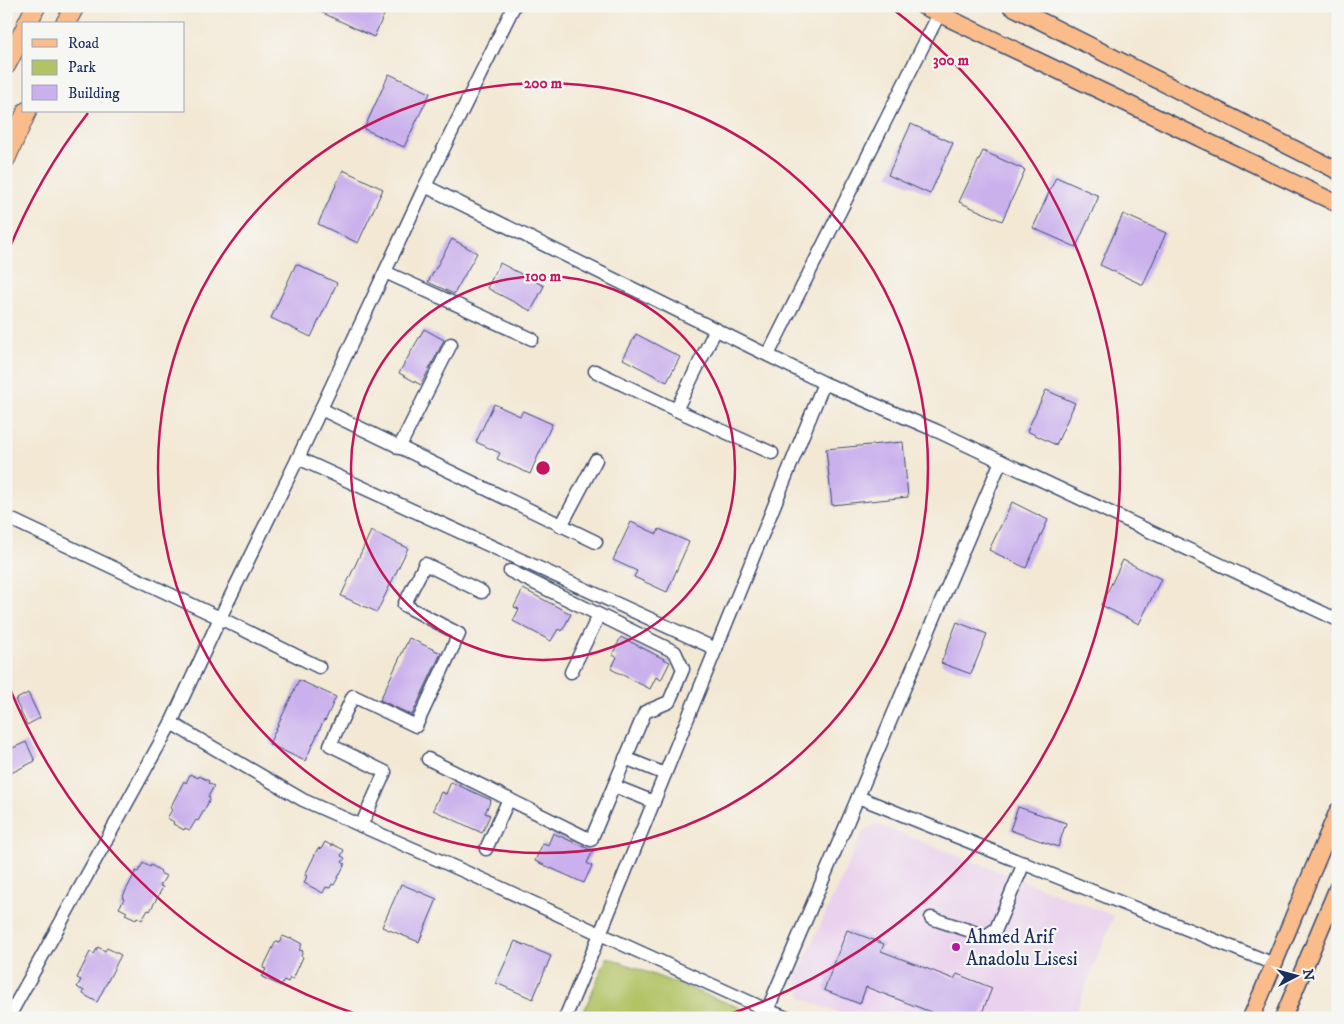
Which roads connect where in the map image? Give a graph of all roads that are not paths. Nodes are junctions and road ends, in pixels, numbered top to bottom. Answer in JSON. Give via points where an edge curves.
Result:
{"nodes":[{"id":1,"x":514,"y":6,"type":"edge"},
{"id":2,"x":923,"y":6,"type":"edge"},
{"id":3,"x":1011,"y":6,"type":"edge"},
{"id":4,"x":939,"y":14,"type":"junction"},
{"id":5,"x":22,"y":31,"type":"edge"},
{"id":6,"x":22,"y":33,"type":"edge"},
{"id":7,"x":6,"y":54,"type":"edge"},
{"id":8,"x":6,"y":64,"type":"edge"},
{"id":9,"x":22,"y":103,"type":"edge"},
{"id":10,"x":27,"y":112,"type":"edge"},
{"id":11,"x":6,"y":132,"type":"edge"},
{"id":12,"x":6,"y":158,"type":"edge"},
{"id":13,"x":1338,"y":171,"type":"edge"},
{"id":14,"x":425,"y":186,"type":"junction"},
{"id":15,"x":1338,"y":204,"type":"edge"},
{"id":16,"x":385,"y":272,"type":"junction"},
{"id":17,"x":716,"y":329,"type":"junction"},
{"id":18,"x":532,"y":339,"type":"dead end"},
{"id":19,"x":451,"y":344,"type":"dead end"},
{"id":20,"x":768,"y":355,"type":"junction"},
{"id":21,"x":595,"y":371,"type":"dead end"},
{"id":22,"x":824,"y":383,"type":"junction"},
{"id":23,"x":321,"y":409,"type":"junction"},
{"id":24,"x":676,"y":410,"type":"junction"},
{"id":25,"x":399,"y":448,"type":"junction"},
{"id":26,"x":772,"y":453,"type":"dead end"},
{"id":27,"x":298,"y":458,"type":"junction"},
{"id":28,"x":596,"y":460,"type":"dead end"},
{"id":29,"x":1001,"y":461,"type":"junction"},
{"id":30,"x":6,"y":518,"type":"edge"},
{"id":31,"x":561,"y":526,"type":"junction"},
{"id":32,"x":596,"y":542,"type":"dead end"},
{"id":33,"x":510,"y":571,"type":"dead end"},
{"id":34,"x":482,"y":592,"type":"dead end"},
{"id":35,"x":599,"y":615,"type":"junction"},
{"id":36,"x":220,"y":618,"type":"junction"},
{"id":37,"x":1338,"y":620,"type":"edge"},
{"id":38,"x":716,"y":649,"type":"junction"},
{"id":39,"x":319,"y":667,"type":"dead end"},
{"id":40,"x":571,"y":672,"type":"dead end"},
{"id":41,"x":171,"y":723,"type":"junction"},
{"id":42,"x":625,"y":758,"type":"junction"},
{"id":43,"x":428,"y":759,"type":"dead end"},
{"id":44,"x":666,"y":774,"type":"junction"},
{"id":45,"x":614,"y":786,"type":"junction"},
{"id":46,"x":858,"y":797,"type":"junction"},
{"id":47,"x":509,"y":799,"type":"junction"},
{"id":48,"x":654,"y":802,"type":"junction"},
{"id":49,"x":1338,"y":811,"type":"edge"},
{"id":50,"x":361,"y":826,"type":"junction"},
{"id":51,"x":486,"y":849,"type":"dead end"},
{"id":52,"x":1024,"y":862,"type":"junction"},
{"id":53,"x":1338,"y":886,"type":"edge"},
{"id":54,"x":931,"y":918,"type":"dead end"},
{"id":55,"x":600,"y":934,"type":"junction"},
{"id":56,"x":1274,"y":964,"type":"junction"},
{"id":57,"x":766,"y":1014,"type":"edge"},
{"id":58,"x":8,"y":1018,"type":"edge"},
{"id":59,"x":565,"y":1018,"type":"edge"},
{"id":60,"x":788,"y":1018,"type":"edge"},
{"id":61,"x":1251,"y":1018,"type":"edge"},
{"id":62,"x":1283,"y":1018,"type":"edge"}],
"edges":[{"from":1,"to":14,"type":"street"},
{"from":2,"to":4,"type":"main road"},
{"from":3,"to":13,"type":"main road"},
{"from":4,"to":15,"type":"main road"},
{"from":4,"to":20,"type":"street"},
{"from":5,"to":7,"type":"highway"},
{"from":6,"to":8,"type":"highway"},
{"from":9,"to":11,"type":"highway"},
{"from":10,"to":12,"type":"highway"},
{"from":14,"to":16,"type":"street"},
{"from":14,"to":17,"type":"street"},
{"from":16,"to":18,"type":"street"},
{"from":16,"to":23,"type":"street"},
{"from":17,"to":20,"type":"street"},
{"from":17,"to":24,"type":"street"},
{"from":19,"to":25,"type":"street"},
{"from":20,"to":22,"type":"street"},
{"from":21,"to":24,"type":"street"},
{"from":22,"to":29,"type":"street"},
{"from":22,"to":38,"type":"street"},
{"from":23,"to":25,"type":"street"},
{"from":23,"to":27,"type":"street"},
{"from":24,"to":26,"type":"street"},
{"from":25,"to":31,"type":"street"},
{"from":27,"to":36,"type":"street"},
{"from":27,"to":38,"type":"street"},
{"from":28,"to":31,"type":"street"},
{"from":29,"to":37,"type":"street"},
{"from":29,"to":46,"type":"street"},
{"from":30,"to":36,"type":"street"},
{"from":31,"to":32,"type":"street"},
{"from":33,"to":35,"type":"street"},
{"from":34,"to":50,"type":"street","via":[[425,564],[404,605],[459,634],[416,726],[353,696],[330,745],[385,772]]},
{"from":35,"to":40,"type":"street"},
{"from":35,"to":42,"type":"street","via":[[675,652],[683,669],[669,702],[644,712]]},
{"from":36,"to":39,"type":"street"},
{"from":36,"to":41,"type":"street"},
{"from":38,"to":44,"type":"street"},
{"from":41,"to":50,"type":"street","via":[[303,800]]},
{"from":41,"to":58,"type":"street"},
{"from":42,"to":44,"type":"street"},
{"from":42,"to":45,"type":"street"},
{"from":43,"to":47,"type":"street"},
{"from":44,"to":48,"type":"street"},
{"from":45,"to":47,"type":"street","via":[[591,840]]},
{"from":45,"to":48,"type":"street"},
{"from":46,"to":52,"type":"street"},
{"from":46,"to":57,"type":"street"},
{"from":47,"to":51,"type":"street"},
{"from":48,"to":55,"type":"street"},
{"from":49,"to":56,"type":"main road"},
{"from":50,"to":55,"type":"street"},
{"from":52,"to":54,"type":"street","via":[[996,929],[986,936]]},
{"from":52,"to":56,"type":"street"},
{"from":53,"to":62,"type":"main road"},
{"from":55,"to":57,"type":"street"},
{"from":55,"to":59,"type":"street"},
{"from":56,"to":61,"type":"main road"},
{"from":57,"to":60,"type":"street"}]}
